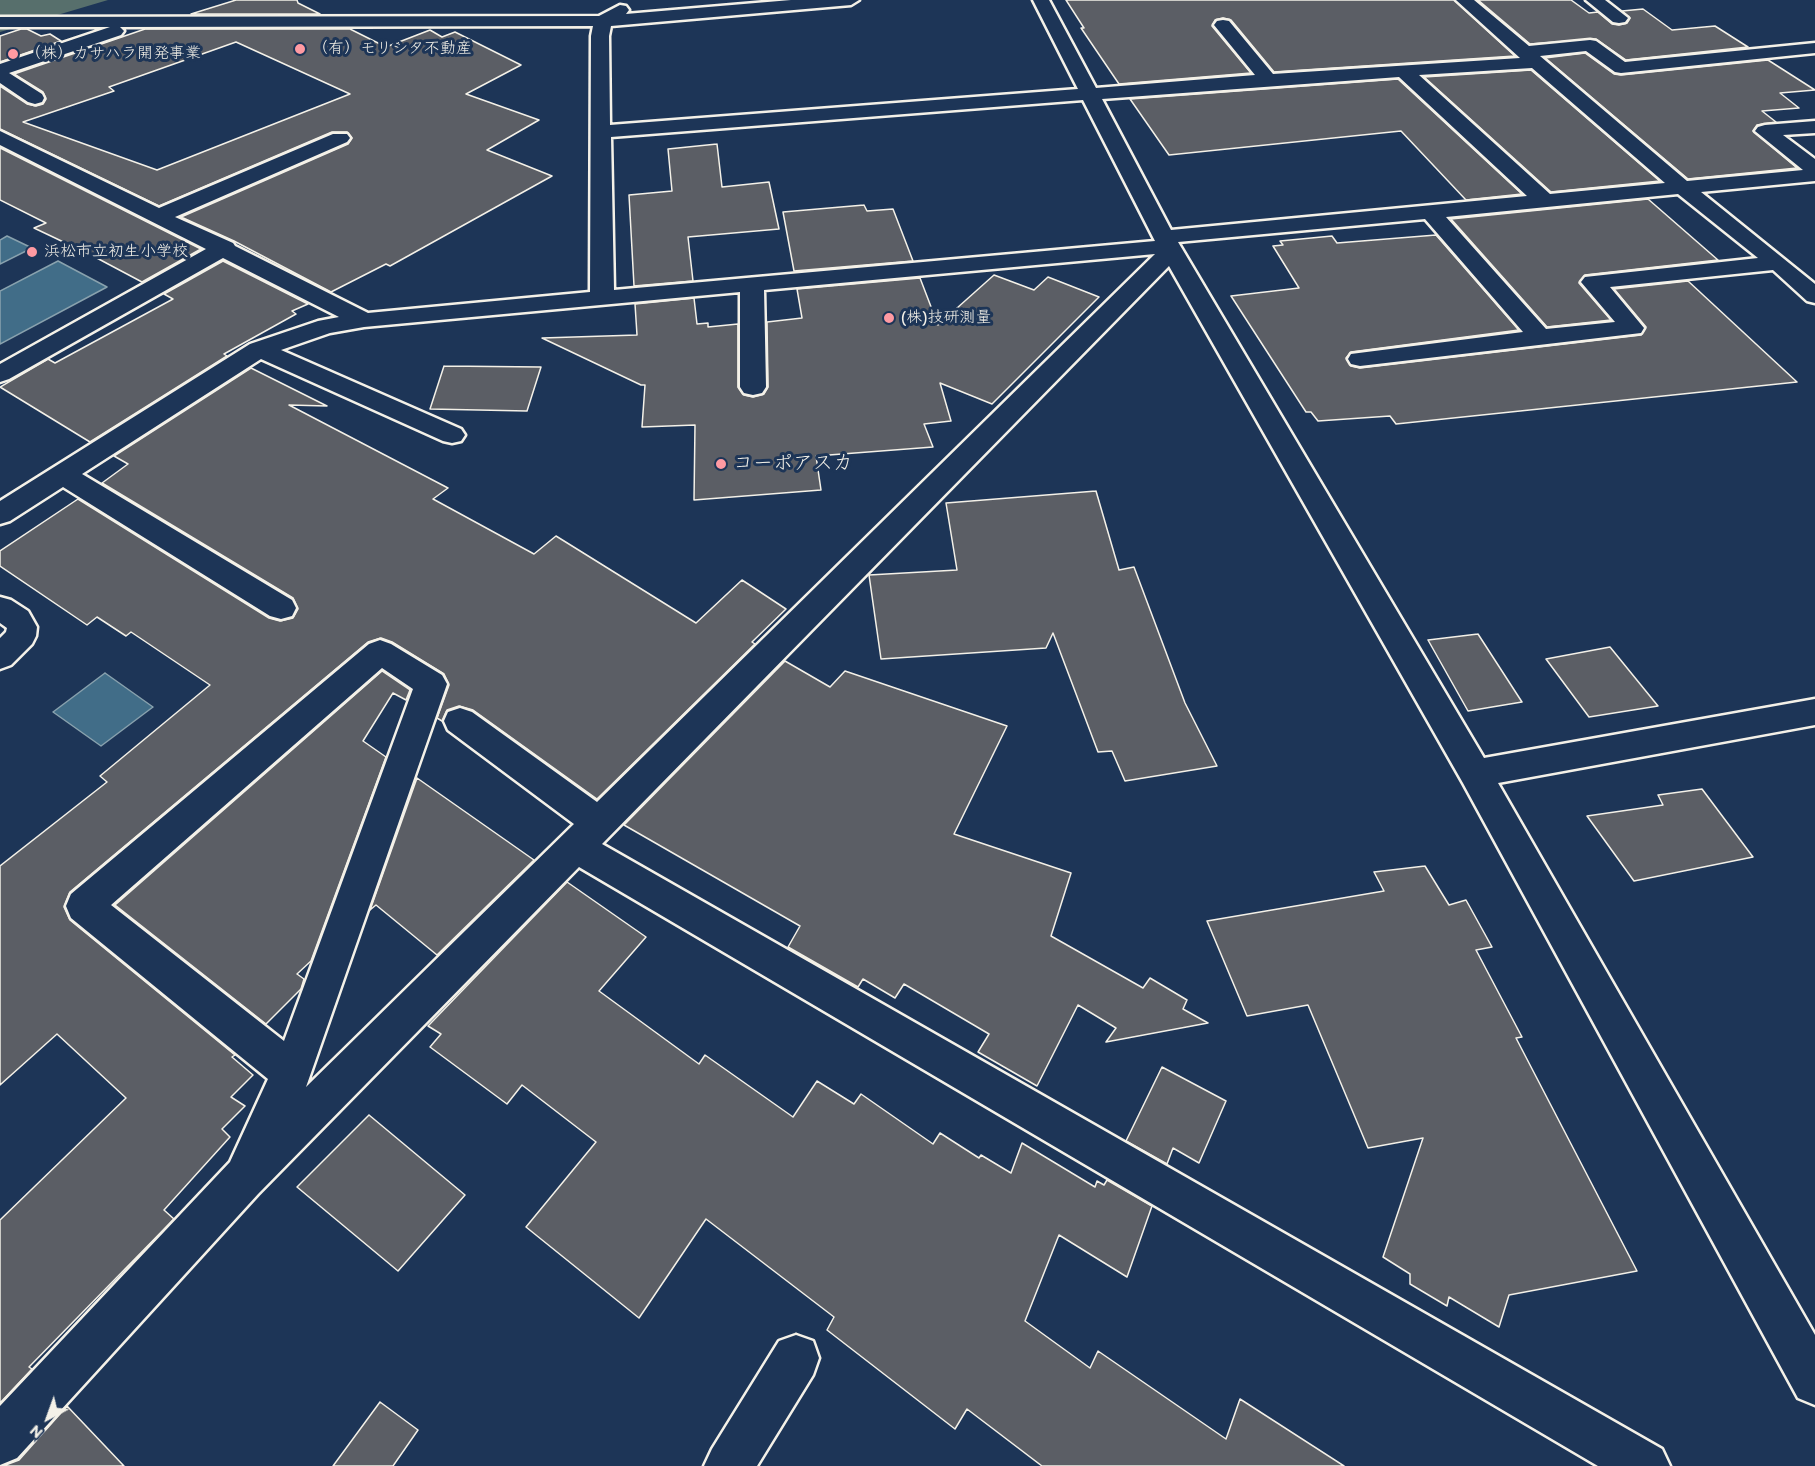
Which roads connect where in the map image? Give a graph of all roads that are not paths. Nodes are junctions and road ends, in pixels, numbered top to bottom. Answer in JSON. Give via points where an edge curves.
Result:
{"nodes":[{"id":1,"x":637,"y":0,"type":"edge"},
{"id":2,"x":851,"y":0,"type":"edge"},
{"id":3,"x":1041,"y":0,"type":"edge"},
{"id":4,"x":1464,"y":0,"type":"edge"},
{"id":5,"x":1594,"y":0,"type":"edge"},
{"id":6,"x":497,"y":5,"type":"dead end"},
{"id":7,"x":340,"y":6,"type":"dead end"},
{"id":8,"x":1619,"y":18,"type":"dead end"},
{"id":9,"x":263,"y":20,"type":"junction"},
{"id":10,"x":576,"y":20,"type":"junction"},
{"id":11,"x":603,"y":21,"type":"junction"},
{"id":12,"x":0,"y":22,"type":"edge"},
{"id":13,"x":141,"y":23,"type":"junction"},
{"id":14,"x":1223,"y":25,"type":"dead end"},
{"id":15,"x":1815,"y":48,"type":"edge"},
{"id":16,"x":1531,"y":57,"type":"junction"},
{"id":17,"x":0,"y":70,"type":"edge"},
{"id":18,"x":1402,"y":70,"type":"junction"},
{"id":19,"x":0,"y":75,"type":"edge"},
{"id":20,"x":1268,"y":80,"type":"junction"},
{"id":21,"x":1090,"y":93,"type":"junction"},
{"id":22,"x":35,"y":98,"type":"dead end"},
{"id":23,"x":1815,"y":127,"type":"edge"},
{"id":24,"x":600,"y":132,"type":"junction"},
{"id":25,"x":0,"y":137,"type":"edge"},
{"id":26,"x":340,"y":138,"type":"dead end"},
{"id":27,"x":1815,"y":169,"type":"edge"},
{"id":28,"x":1815,"y":175,"type":"edge"},
{"id":29,"x":1683,"y":188,"type":"junction"},
{"id":30,"x":1544,"y":200,"type":"junction"},
{"id":31,"x":1429,"y":210,"type":"junction"},
{"id":32,"x":159,"y":216,"type":"junction"},
{"id":33,"x":1168,"y":245,"type":"junction"},
{"id":34,"x":225,"y":249,"type":"junction"},
{"id":35,"x":1778,"y":263,"type":"junction"},
{"id":36,"x":752,"y":284,"type":"junction"},
{"id":37,"x":1815,"y":296,"type":"edge"},
{"id":38,"x":603,"y":298,"type":"junction"},
{"id":39,"x":364,"y":320,"type":"junction"},
{"id":40,"x":1540,"y":337,"type":"junction"},
{"id":41,"x":259,"y":349,"type":"junction"},
{"id":42,"x":1360,"y":359,"type":"dead end"},
{"id":43,"x":0,"y":374,"type":"edge"},
{"id":44,"x":753,"y":387,"type":"dead end"},
{"id":45,"x":452,"y":435,"type":"dead end"},
{"id":46,"x":62,"y":474,"type":"junction"},
{"id":47,"x":0,"y":514,"type":"edge"},
{"id":48,"x":0,"y":608,"type":"edge"},
{"id":49,"x":281,"y":608,"type":"dead end"},
{"id":50,"x":0,"y":657,"type":"edge"},
{"id":51,"x":1815,"y":712,"type":"edge"},
{"id":52,"x":460,"y":721,"type":"dead end"},
{"id":53,"x":1475,"y":773,"type":"junction"},
{"id":54,"x":587,"y":835,"type":"junction"},
{"id":55,"x":291,"y":1073,"type":"junction"},
{"id":56,"x":243,"y":1179,"type":"junction"},
{"id":57,"x":796,"y":1358,"type":"dead end"},
{"id":58,"x":1815,"y":1381,"type":"edge"},
{"id":59,"x":0,"y":1441,"type":"edge"},
{"id":60,"x":729,"y":1466,"type":"edge"},
{"id":61,"x":1645,"y":1466,"type":"edge"}],
"edges":[{"from":1,"to":11,"type":"street"},
{"from":2,"to":11,"type":"street"},
{"from":3,"to":21,"type":"street"},
{"from":4,"to":16,"type":"street"},
{"from":5,"to":8,"type":"street"},
{"from":6,"to":10,"type":"street"},
{"from":7,"to":9,"type":"street"},
{"from":9,"to":10,"type":"street"},
{"from":9,"to":13,"type":"street"},
{"from":10,"to":11,"type":"street"},
{"from":11,"to":24,"type":"street"},
{"from":12,"to":13,"type":"street"},
{"from":13,"to":17,"type":"street"},
{"from":14,"to":20,"type":"street"},
{"from":15,"to":16,"type":"street","via":[[1621,68],[1590,45]]},
{"from":16,"to":18,"type":"street"},
{"from":16,"to":29,"type":"street"},
{"from":18,"to":20,"type":"street"},
{"from":18,"to":30,"type":"street"},
{"from":19,"to":22,"type":"street"},
{"from":20,"to":21,"type":"street"},
{"from":21,"to":24,"type":"street"},
{"from":21,"to":33,"type":"street"},
{"from":23,"to":27,"type":"street","via":[[1765,131]]},
{"from":24,"to":38,"type":"street"},
{"from":25,"to":32,"type":"street"},
{"from":26,"to":32,"type":"street"},
{"from":28,"to":29,"type":"street"},
{"from":29,"to":30,"type":"street"},
{"from":29,"to":35,"type":"street"},
{"from":30,"to":31,"type":"street"},
{"from":31,"to":33,"type":"street"},
{"from":31,"to":40,"type":"street"},
{"from":32,"to":34,"type":"street"},
{"from":33,"to":36,"type":"street"},
{"from":33,"to":53,"type":"street"},
{"from":33,"to":54,"type":"street"},
{"from":34,"to":39,"type":"street"},
{"from":34,"to":43,"type":"street"},
{"from":35,"to":37,"type":"street"},
{"from":35,"to":40,"type":"street","via":[[1593,282],[1632,328]]},
{"from":36,"to":38,"type":"street"},
{"from":36,"to":44,"type":"street"},
{"from":38,"to":39,"type":"street"},
{"from":39,"to":41,"type":"street","via":[[326,326]]},
{"from":40,"to":42,"type":"street"},
{"from":41,"to":45,"type":"street"},
{"from":41,"to":46,"type":"street"},
{"from":46,"to":47,"type":"street"},
{"from":46,"to":49,"type":"street"},
{"from":48,"to":50,"type":"street","via":[[22,627],[21,636]]},
{"from":51,"to":53,"type":"street"},
{"from":52,"to":54,"type":"street"},
{"from":53,"to":58,"type":"street"},
{"from":54,"to":56,"type":"street"},
{"from":54,"to":61,"type":"street"},
{"from":55,"to":55,"type":"street","via":[[431,684],[380,651],[84,906]]},
{"from":55,"to":56,"type":"street"},
{"from":56,"to":59,"type":"street"},
{"from":57,"to":60,"type":"street"}]}
